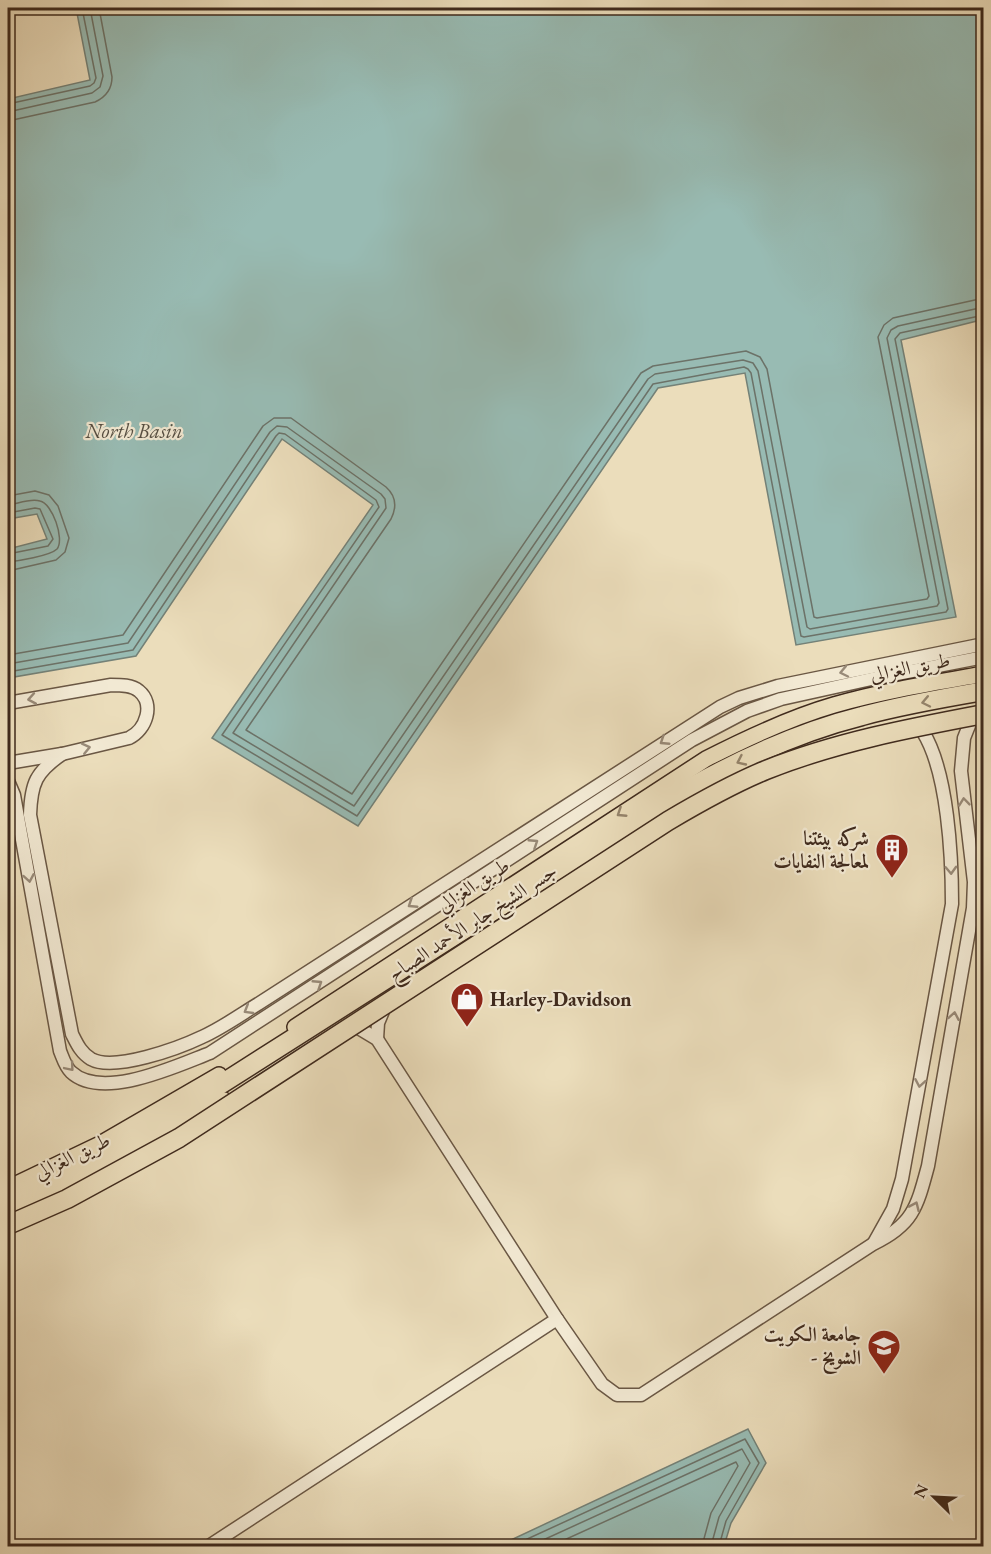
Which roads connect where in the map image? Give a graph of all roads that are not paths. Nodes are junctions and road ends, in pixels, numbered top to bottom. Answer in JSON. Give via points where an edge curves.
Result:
{"nodes":[{"id":1,"x":984,"y":644,"type":"edge"},
{"id":2,"x":984,"y":657,"type":"edge"},
{"id":3,"x":984,"y":674,"type":"edge"},
{"id":4,"x":984,"y":691,"type":"edge"},
{"id":5,"x":8,"y":703,"type":"edge"},
{"id":6,"x":705,"y":715,"type":"junction"},
{"id":7,"x":979,"y":720,"type":"edge"},
{"id":8,"x":713,"y":728,"type":"junction"},
{"id":9,"x":924,"y":732,"type":"junction"},
{"id":10,"x":62,"y":754,"type":"junction"},
{"id":11,"x":8,"y":763,"type":"edge"},
{"id":12,"x":8,"y":781,"type":"edge"},
{"id":13,"x":947,"y":932,"type":"junction"},
{"id":14,"x":968,"y":935,"type":"junction"},
{"id":15,"x":334,"y":955,"type":"junction"},
{"id":16,"x":343,"y":968,"type":"junction"},
{"id":17,"x":383,"y":1011,"type":"junction"},
{"id":18,"x":357,"y":1027,"type":"junction"},
{"id":19,"x":377,"y":1039,"type":"junction"},
{"id":20,"x":914,"y":1118,"type":"junction"},
{"id":21,"x":935,"y":1122,"type":"junction"},
{"id":22,"x":8,"y":1188,"type":"edge"},
{"id":23,"x":8,"y":1198,"type":"edge"},
{"id":24,"x":8,"y":1209,"type":"edge"},
{"id":25,"x":8,"y":1225,"type":"edge"},
{"id":26,"x":873,"y":1244,"type":"junction"},
{"id":27,"x":557,"y":1319,"type":"junction"},
{"id":28,"x":209,"y":1546,"type":"edge"}],
"edges":[{"from":1,"to":6,"type":"street","one_way":true,"via":[[770,688],[738,698]]},
{"from":2,"to":8,"type":"street","via":[[781,699]]},
{"from":3,"to":22,"type":"main road","name":"طريق الغزالي","one_way":true,"via":[[833,705],[773,727],[706,759],[245,1060],[100,1144]]},
{"from":4,"to":23,"type":"highway","name":"جسر الشيخ جابر الأحمد الصباح","one_way":true,"via":[[861,716],[787,741],[722,770],[660,805],[168,1118]]},
{"from":10,"to":5,"type":"street","one_way":true,"via":[[138,734],[147,715],[140,691],[111,685]]},
{"from":6,"to":8,"type":"street"},
{"from":6,"to":15,"type":"street","one_way":true},
{"from":7,"to":9,"type":"main road","name":"طريق الغزالي"},
{"from":14,"to":7,"type":"street","one_way":true,"via":[[974,882],[961,755],[964,738]]},
{"from":7,"to":25,"type":"highway","name":"جسر الشيخ جابر الأحمد الصباح","bridge":true,"via":[[867,737],[765,770],[710,796],[179,1138],[67,1199]]},
{"from":16,"to":8,"type":"street","one_way":true},
{"from":9,"to":13,"type":"street","one_way":true,"via":[[936,758],[951,860],[952,904]]},
{"from":9,"to":17,"type":"main road","name":"طريق الغزالي","via":[[818,760],[753,784],[706,808]]},
{"from":10,"to":11,"type":"street"},
{"from":15,"to":10,"type":"street","one_way":true,"via":[[203,1037],[170,1050],[107,1064],[82,1052],[72,1034],[30,815],[30,793],[36,778]]},
{"from":12,"to":16,"type":"street","one_way":true,"via":[[14,795],[60,1051],[71,1072],[103,1084],[116,1083],[210,1053]]},
{"from":13,"to":14,"type":"street"},
{"from":13,"to":20,"type":"street","one_way":true},
{"from":21,"to":14,"type":"street","one_way":true},
{"from":15,"to":16,"type":"street"},
{"from":17,"to":18,"type":"main road","name":"طريق الغزالي"},
{"from":17,"to":19,"type":"street"},
{"from":18,"to":19,"type":"street"},
{"from":18,"to":24,"type":"main road","name":"طريق الغزالي","via":[[63,1186]]},
{"from":19,"to":27,"type":"street"},
{"from":20,"to":21,"type":"street"},
{"from":20,"to":26,"type":"street","via":[[897,1196]]},
{"from":26,"to":21,"type":"street","one_way":true,"via":[[899,1230],[918,1201]]},
{"from":26,"to":27,"type":"street","via":[[640,1395],[609,1391]]},
{"from":27,"to":28,"type":"street"}]}
